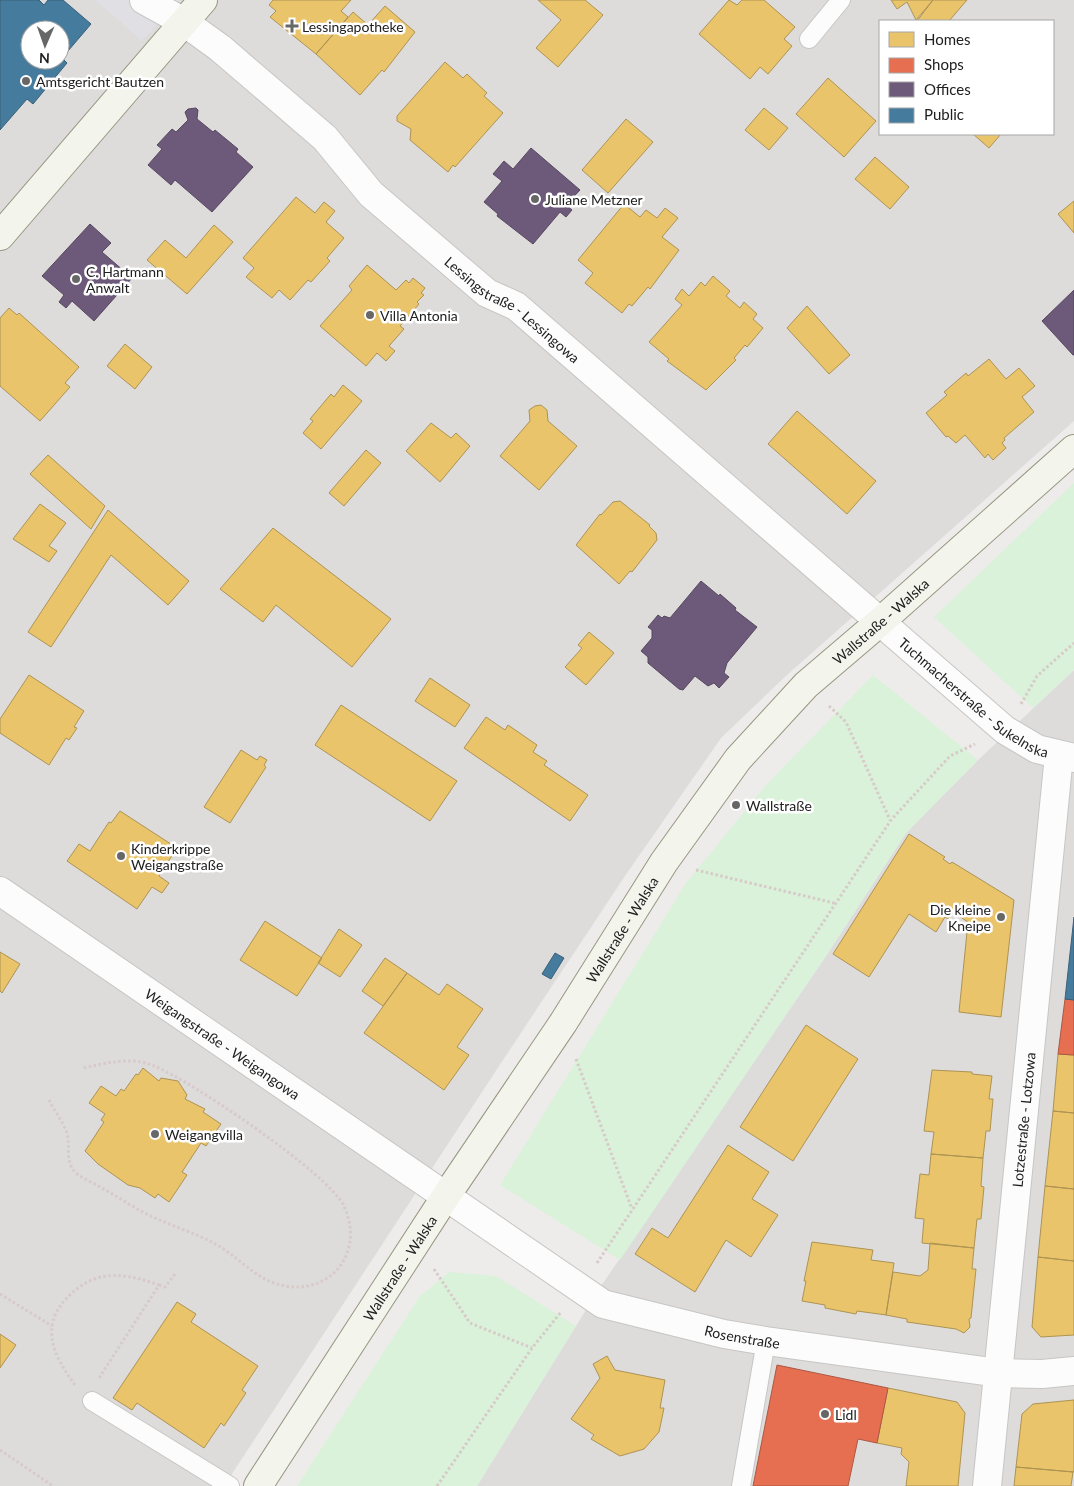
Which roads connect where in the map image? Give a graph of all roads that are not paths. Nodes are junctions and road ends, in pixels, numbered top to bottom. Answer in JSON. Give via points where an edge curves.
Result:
{"nodes":[{"id":1,"x":144,"y":0,"type":"edge"},
{"id":2,"x":203,"y":0,"type":"edge"},
{"id":3,"x":842,"y":0,"type":"edge"},
{"id":4,"x":184,"y":22,"type":"junction"},
{"id":5,"x":809,"y":39,"type":"dead end"},
{"id":6,"x":0,"y":236,"type":"edge"},
{"id":7,"x":1074,"y":449,"type":"edge"},
{"id":8,"x":881,"y":621,"type":"junction"},
{"id":9,"x":1067,"y":756,"type":"edge"},
{"id":10,"x":0,"y":892,"type":"edge"},
{"id":11,"x":446,"y":1196,"type":"junction"},
{"id":12,"x":766,"y":1341,"type":"junction"},
{"id":13,"x":1074,"y":1371,"type":"edge"},
{"id":14,"x":999,"y":1373,"type":"junction"},
{"id":15,"x":90,"y":1398,"type":"road end"},
{"id":16,"x":230,"y":1486,"type":"edge"},
{"id":17,"x":258,"y":1486,"type":"edge"},
{"id":18,"x":741,"y":1486,"type":"edge"},
{"id":19,"x":986,"y":1486,"type":"edge"}],
"edges":[{"from":1,"to":4,"type":"street","name":"Lessingstraße - Lessingowa"},
{"from":2,"to":4,"type":"street"},
{"from":3,"to":5,"type":"lane"},
{"from":4,"to":6,"type":"street"},
{"from":4,"to":8,"type":"street","name":"Lessingstraße - Lessingowa","via":[[220,48],[325,138],[371,194],[487,293],[516,306]]},
{"from":7,"to":8,"type":"street","name":"Wallstraße - Walska"},
{"from":8,"to":9,"type":"street","name":"Tuchmacherstraße - Sukelnska","via":[[1005,730],[1038,749]]},
{"from":8,"to":11,"type":"street","name":"Wallstraße - Walska","via":[[806,685],[738,759],[664,862],[562,1023]]},
{"from":9,"to":14,"type":"street","name":"Lotzestraße - Lotzowa"},
{"from":10,"to":11,"type":"street","name":"Weigangstraße - Weigangowa"},
{"from":11,"to":12,"type":"street","name":"Rosenstraße","via":[[603,1304]]},
{"from":11,"to":17,"type":"street","name":"Wallstraße - Walska"},
{"from":12,"to":14,"type":"street","name":"Rosenstraße"},
{"from":12,"to":18,"type":"lane"},
{"from":13,"to":14,"type":"street","name":"Rosenstraße"},
{"from":14,"to":19,"type":"street","name":"Lotzestraße - Lotzowa"},
{"from":15,"to":16,"type":"lane"}]}
